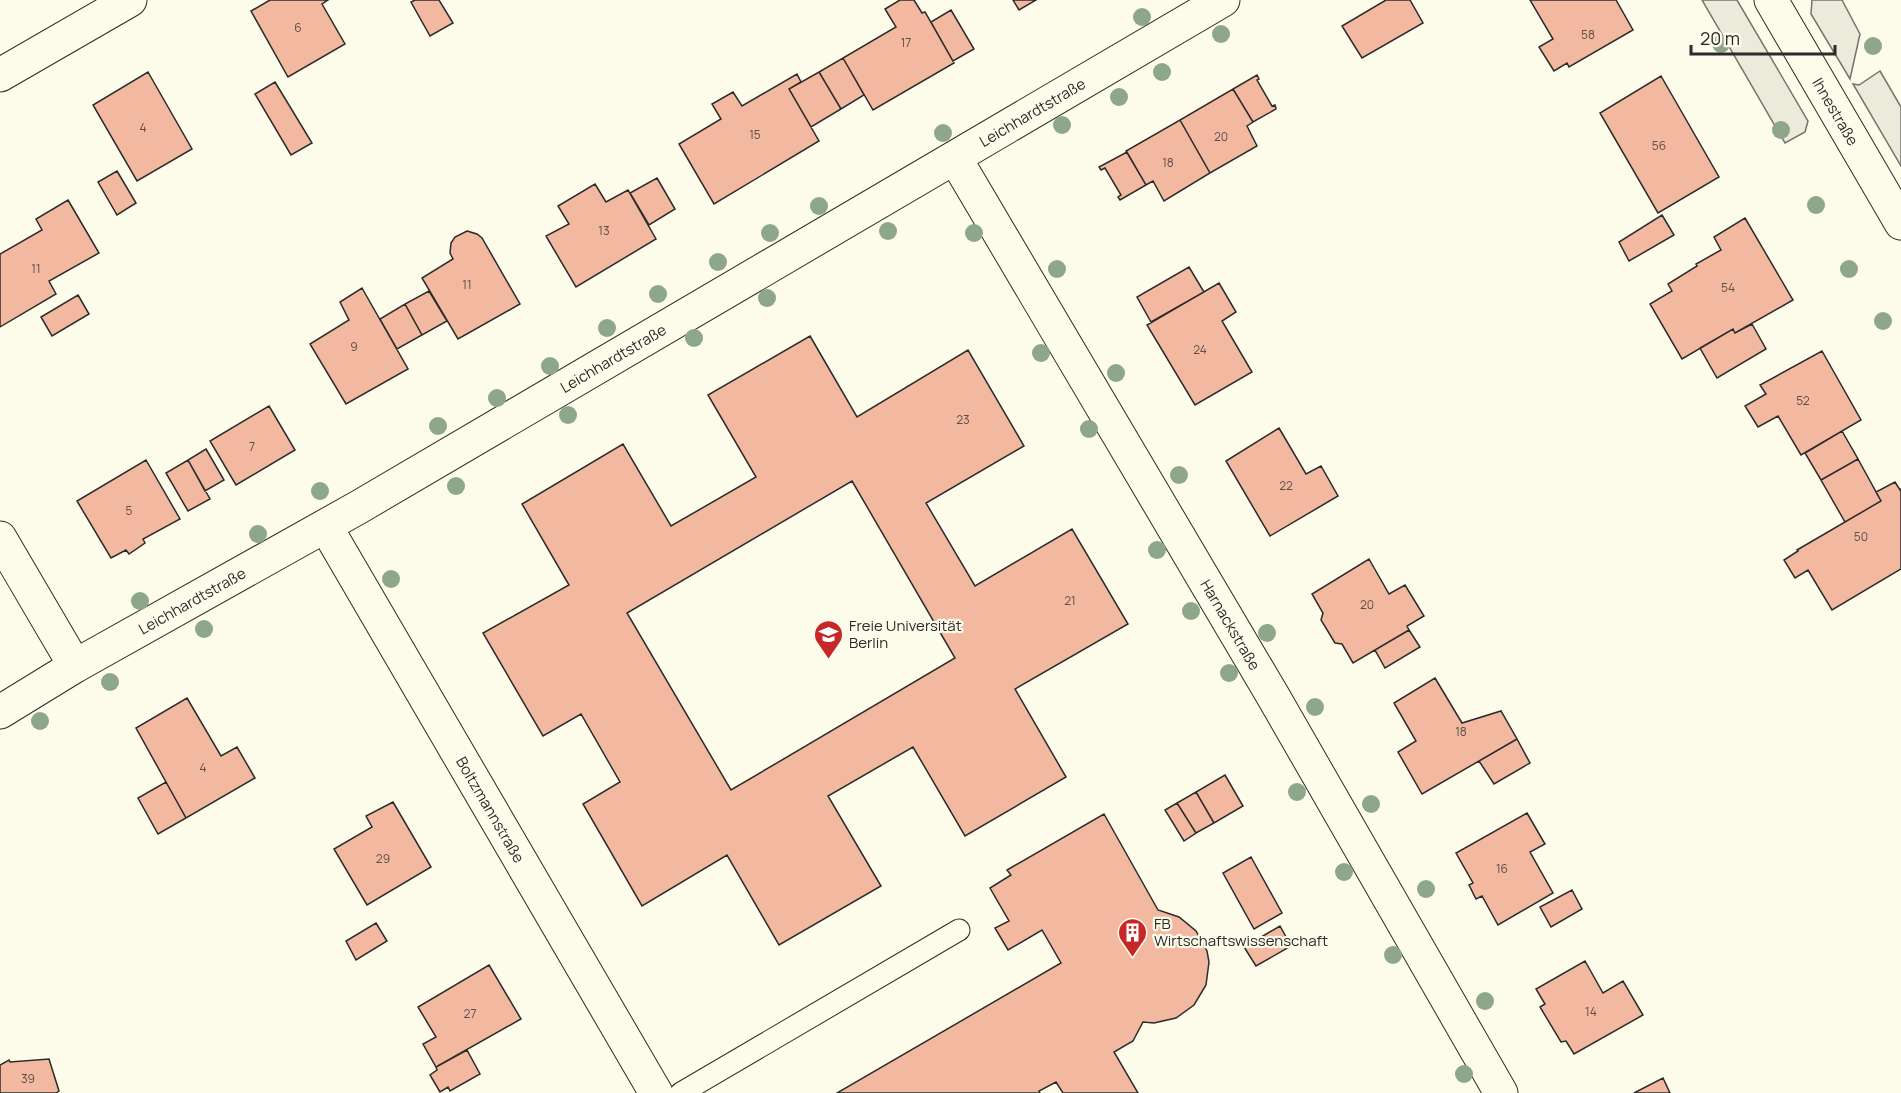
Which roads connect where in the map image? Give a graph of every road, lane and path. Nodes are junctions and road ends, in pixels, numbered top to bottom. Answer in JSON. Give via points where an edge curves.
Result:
{"nodes":[{"id":1,"x":130,"y":0,"type":"edge"},
{"id":2,"x":1223,"y":0,"type":"edge"},
{"id":3,"x":1771,"y":0,"type":"edge"},
{"id":4,"x":0,"y":75,"type":"edge"},
{"id":5,"x":955,"y":158,"type":"junction"},
{"id":6,"x":1901,"y":223,"type":"edge"},
{"id":7,"x":326,"y":526,"type":"junction"},
{"id":8,"x":0,"y":538,"type":"edge"},
{"id":9,"x":75,"y":666,"type":"junction"},
{"id":10,"x":0,"y":712,"type":"edge"},
{"id":11,"x":959,"y":930,"type":"dead end"},
{"id":12,"x":656,"y":1093,"type":"edge"},
{"id":13,"x":681,"y":1093,"type":"edge"},
{"id":14,"x":1501,"y":1093,"type":"edge"}],
"edges":[{"from":1,"to":4,"type":"street"},
{"from":2,"to":5,"type":"street","name":"Leichhardtstraße"},
{"from":3,"to":6,"type":"street","name":"Ihnestraße"},
{"from":5,"to":7,"type":"street","name":"Leichhardtstraße"},
{"from":5,"to":14,"type":"street","name":"Harnackstraße","via":[[1273,696]]},
{"from":7,"to":9,"type":"street","name":"Leichhardtstraße"},
{"from":7,"to":12,"type":"street","name":"Boltzmannstraße"},
{"from":8,"to":9,"type":"street"},
{"from":9,"to":10,"type":"street","name":"Leichhardtstraße"},
{"from":11,"to":13,"type":"lane"}]}
